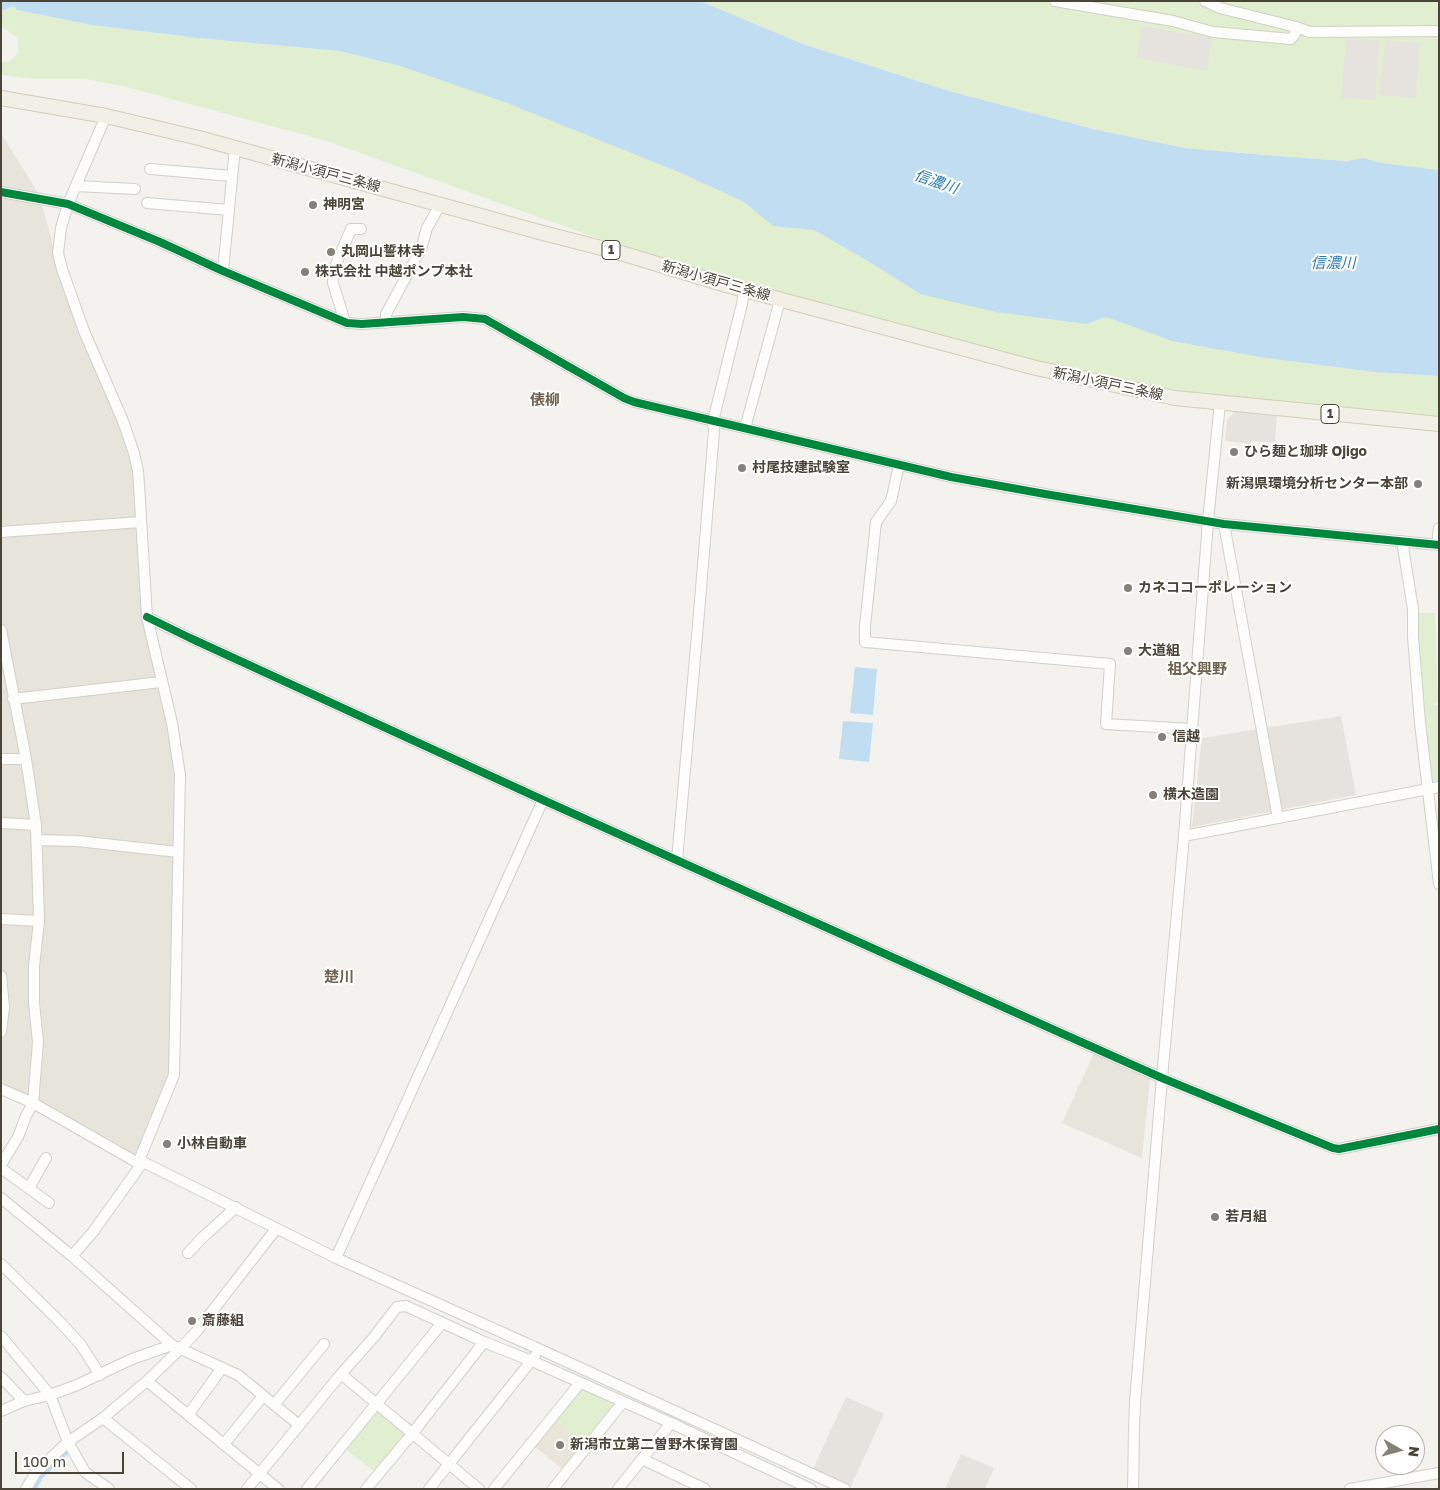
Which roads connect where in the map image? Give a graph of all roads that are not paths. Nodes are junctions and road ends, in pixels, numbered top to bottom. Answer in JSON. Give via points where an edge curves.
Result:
{"nodes":[{"id":1,"x":1054,"y":1,"type":"edge"},
{"id":2,"x":1205,"y":1,"type":"edge"},
{"id":3,"x":1296,"y":27,"type":"junction"},
{"id":4,"x":1439,"y":31,"type":"edge"},
{"id":5,"x":1,"y":98,"type":"edge"},
{"id":6,"x":106,"y":116,"type":"junction"},
{"id":7,"x":235,"y":148,"type":"junction"},
{"id":8,"x":150,"y":170,"type":"dead end"},
{"id":9,"x":232,"y":176,"type":"junction"},
{"id":10,"x":76,"y":186,"type":"junction"},
{"id":11,"x":135,"y":189,"type":"dead end"},
{"id":12,"x":1,"y":192,"type":"edge"},
{"id":13,"x":147,"y":203,"type":"dead end"},
{"id":14,"x":68,"y":204,"type":"junction"},
{"id":15,"x":440,"y":205,"type":"junction"},
{"id":16,"x":229,"y":210,"type":"junction"},
{"id":17,"x":361,"y":229,"type":"dead end"},
{"id":18,"x":223,"y":271,"type":"junction"},
{"id":19,"x":744,"y":290,"type":"junction"},
{"id":20,"x":780,"y":300,"type":"junction"},
{"id":21,"x":345,"y":322,"type":"junction"},
{"id":22,"x":386,"y":323,"type":"junction"},
{"id":23,"x":1220,"y":403,"type":"junction"},
{"id":24,"x":713,"y":421,"type":"junction"},
{"id":25,"x":1439,"y":424,"type":"edge"},
{"id":26,"x":745,"y":428,"type":"junction"},
{"id":27,"x":899,"y":465,"type":"junction"},
{"id":28,"x":1208,"y":521,"type":"junction"},
{"id":29,"x":141,"y":522,"type":"junction"},
{"id":30,"x":1224,"y":524,"type":"junction"},
{"id":31,"x":1439,"y":528,"type":"edge"},
{"id":32,"x":1,"y":532,"type":"edge"},
{"id":33,"x":1402,"y":541,"type":"junction"},
{"id":34,"x":1438,"y":545,"type":"edge"},
{"id":35,"x":147,"y":616,"type":"junction"},
{"id":36,"x":1,"y":630,"type":"edge"},
{"id":37,"x":161,"y":682,"type":"junction"},
{"id":38,"x":14,"y":699,"type":"junction"},
{"id":39,"x":1192,"y":729,"type":"junction"},
{"id":40,"x":1,"y":759,"type":"edge"},
{"id":41,"x":26,"y":759,"type":"junction"},
{"id":42,"x":1434,"y":788,"type":"edge"},
{"id":43,"x":543,"y":800,"type":"junction"},
{"id":44,"x":1278,"y":818,"type":"junction"},
{"id":45,"x":1,"y":823,"type":"edge"},
{"id":46,"x":36,"y":825,"type":"junction"},
{"id":47,"x":1184,"y":836,"type":"junction"},
{"id":48,"x":37,"y":840,"type":"junction"},
{"id":49,"x":178,"y":852,"type":"junction"},
{"id":50,"x":677,"y":860,"type":"junction"},
{"id":51,"x":1439,"y":884,"type":"edge"},
{"id":52,"x":1,"y":919,"type":"edge"},
{"id":53,"x":39,"y":921,"type":"junction"},
{"id":54,"x":1,"y":976,"type":"edge"},
{"id":55,"x":1,"y":1032,"type":"edge"},
{"id":56,"x":1162,"y":1078,"type":"junction"},
{"id":57,"x":1,"y":1089,"type":"edge"},
{"id":58,"x":33,"y":1103,"type":"junction"},
{"id":59,"x":1439,"y":1129,"type":"edge"},
{"id":60,"x":46,"y":1158,"type":"dead end"},
{"id":61,"x":141,"y":1162,"type":"junction"},
{"id":62,"x":1,"y":1166,"type":"edge"},
{"id":63,"x":29,"y":1188,"type":"junction"},
{"id":64,"x":1,"y":1198,"type":"edge"},
{"id":65,"x":49,"y":1203,"type":"dead end"},
{"id":66,"x":236,"y":1207,"type":"junction"},
{"id":67,"x":276,"y":1229,"type":"junction"},
{"id":68,"x":188,"y":1253,"type":"dead end"},
{"id":69,"x":72,"y":1256,"type":"junction"},
{"id":70,"x":336,"y":1258,"type":"junction"},
{"id":71,"x":1,"y":1264,"type":"edge"},
{"id":72,"x":442,"y":1323,"type":"junction"},
{"id":73,"x":1,"y":1336,"type":"edge"},
{"id":74,"x":484,"y":1342,"type":"junction"},
{"id":75,"x":324,"y":1344,"type":"dead end"},
{"id":76,"x":176,"y":1347,"type":"junction"},
{"id":77,"x":539,"y":1349,"type":"junction"},
{"id":78,"x":532,"y":1361,"type":"junction"},
{"id":79,"x":222,"y":1368,"type":"junction"},
{"id":80,"x":341,"y":1374,"type":"junction"},
{"id":81,"x":100,"y":1375,"type":"junction"},
{"id":82,"x":1,"y":1376,"type":"edge"},
{"id":83,"x":147,"y":1381,"type":"junction"},
{"id":84,"x":580,"y":1383,"type":"junction"},
{"id":85,"x":50,"y":1395,"type":"junction"},
{"id":86,"x":263,"y":1396,"type":"junction"},
{"id":87,"x":24,"y":1401,"type":"junction"},
{"id":88,"x":623,"y":1402,"type":"junction"},
{"id":89,"x":376,"y":1403,"type":"junction"},
{"id":90,"x":274,"y":1405,"type":"junction"},
{"id":91,"x":1,"y":1411,"type":"edge"},
{"id":92,"x":188,"y":1415,"type":"junction"},
{"id":93,"x":102,"y":1418,"type":"junction"},
{"id":94,"x":671,"y":1423,"type":"junction"},
{"id":95,"x":299,"y":1425,"type":"junction"},
{"id":96,"x":412,"y":1434,"type":"junction"},
{"id":97,"x":68,"y":1442,"type":"junction"},
{"id":98,"x":224,"y":1444,"type":"junction"},
{"id":99,"x":642,"y":1460,"type":"junction"},
{"id":100,"x":448,"y":1463,"type":"junction"},
{"id":101,"x":1439,"y":1472,"type":"edge"},
{"id":102,"x":259,"y":1473,"type":"junction"},
{"id":103,"x":815,"y":1475,"type":"junction"},
{"id":104,"x":686,"y":1485,"type":"edge"},
{"id":105,"x":808,"y":1488,"type":"edge"},
{"id":106,"x":26,"y":1489,"type":"edge"},
{"id":107,"x":109,"y":1489,"type":"edge"},
{"id":108,"x":192,"y":1489,"type":"edge"},
{"id":109,"x":247,"y":1489,"type":"edge"},
{"id":110,"x":278,"y":1489,"type":"edge"},
{"id":111,"x":307,"y":1489,"type":"edge"},
{"id":112,"x":366,"y":1489,"type":"edge"},
{"id":113,"x":429,"y":1489,"type":"edge"},
{"id":114,"x":479,"y":1489,"type":"edge"},
{"id":115,"x":494,"y":1489,"type":"edge"},
{"id":116,"x":553,"y":1489,"type":"edge"},
{"id":117,"x":618,"y":1489,"type":"edge"},
{"id":118,"x":705,"y":1489,"type":"edge"},
{"id":119,"x":844,"y":1489,"type":"edge"},
{"id":120,"x":1133,"y":1489,"type":"edge"},
{"id":121,"x":1350,"y":1489,"type":"edge"}],
"edges":[{"from":1,"to":3,"type":"street","via":[[1173,21],[1213,32],[1291,38]]},
{"from":2,"to":3,"type":"street","via":[[1220,8]]},
{"from":3,"to":4,"type":"street","via":[[1310,32]]},
{"from":5,"to":6,"type":"main road","name":"新潟小須戸三条線","number":"1"},
{"from":6,"to":7,"type":"main road","name":"新潟小須戸三条線","number":"1"},
{"from":6,"to":10,"type":"street"},
{"from":7,"to":9,"type":"street"},
{"from":7,"to":15,"type":"main road","name":"新潟小須戸三条線","number":"1"},
{"from":8,"to":9,"type":"street"},
{"from":9,"to":16,"type":"street"},
{"from":10,"to":11,"type":"street"},
{"from":10,"to":14,"type":"street"},
{"from":12,"to":14,"type":"street"},
{"from":13,"to":16,"type":"street"},
{"from":14,"to":18,"type":"street"},
{"from":14,"to":29,"type":"street","via":[[58,253],[84,331],[124,422],[134,453]]},
{"from":15,"to":19,"type":"main road","name":"新潟小須戸三条線","number":"1","via":[[621,253]]},
{"from":15,"to":22,"type":"street","via":[[427,228],[421,249],[386,314]]},
{"from":16,"to":18,"type":"street"},
{"from":17,"to":21,"type":"street","via":[[351,228],[334,269],[333,283]]},
{"from":18,"to":21,"type":"street"},
{"from":19,"to":20,"type":"main road","name":"新潟小須戸三条線","number":"1"},
{"from":19,"to":24,"type":"street"},
{"from":20,"to":23,"type":"main road","name":"新潟小須戸三条線","number":"1","via":[[1036,368],[1174,398]]},
{"from":20,"to":26,"type":"street"},
{"from":21,"to":22,"type":"street"},
{"from":22,"to":24,"type":"street","via":[[463,317],[485,319],[624,398]]},
{"from":23,"to":25,"type":"main road","name":"新潟小須戸三条線","number":"1"},
{"from":23,"to":28,"type":"street"},
{"from":24,"to":26,"type":"street"},
{"from":24,"to":50,"type":"street"},
{"from":26,"to":27,"type":"street"},
{"from":27,"to":28,"type":"street","via":[[950,477]]},
{"from":27,"to":39,"type":"street","via":[[891,501],[876,522],[865,642],[1110,664],[1106,724]]},
{"from":28,"to":30,"type":"street"},
{"from":28,"to":39,"type":"street"},
{"from":29,"to":32,"type":"street"},
{"from":29,"to":35,"type":"street"},
{"from":30,"to":33,"type":"street"},
{"from":30,"to":44,"type":"street"},
{"from":31,"to":34,"type":"street"},
{"from":33,"to":34,"type":"street"},
{"from":33,"to":42,"type":"street","via":[[1413,610],[1412,637],[1420,723]]},
{"from":35,"to":37,"type":"street"},
{"from":35,"to":43,"type":"street"},
{"from":36,"to":38,"type":"street"},
{"from":37,"to":38,"type":"street"},
{"from":37,"to":49,"type":"street","via":[[172,723],[180,775]]},
{"from":38,"to":41,"type":"street"},
{"from":39,"to":47,"type":"street"},
{"from":40,"to":41,"type":"street"},
{"from":41,"to":46,"type":"street"},
{"from":42,"to":44,"type":"street"},
{"from":42,"to":51,"type":"street"},
{"from":43,"to":50,"type":"street"},
{"from":43,"to":70,"type":"street"},
{"from":44,"to":47,"type":"street"},
{"from":45,"to":46,"type":"street"},
{"from":46,"to":48,"type":"street"},
{"from":47,"to":56,"type":"street"},
{"from":48,"to":49,"type":"street"},
{"from":48,"to":53,"type":"street"},
{"from":49,"to":61,"type":"street","via":[[174,1075]]},
{"from":50,"to":56,"type":"street"},
{"from":52,"to":53,"type":"street"},
{"from":53,"to":58,"type":"street","via":[[34,966],[38,1042]]},
{"from":54,"to":55,"type":"street","via":[[4,1007]]},
{"from":56,"to":59,"type":"street","via":[[1333,1148]]},
{"from":56,"to":120,"type":"street","via":[[1135,1402]]},
{"from":57,"to":58,"type":"street"},
{"from":58,"to":61,"type":"street"},
{"from":58,"to":62,"type":"street"},
{"from":60,"to":63,"type":"street"},
{"from":61,"to":66,"type":"street"},
{"from":61,"to":69,"type":"street","via":[[93,1232]]},
{"from":62,"to":63,"type":"street"},
{"from":63,"to":65,"type":"street"},
{"from":64,"to":69,"type":"street"},
{"from":66,"to":67,"type":"street"},
{"from":66,"to":68,"type":"street"},
{"from":67,"to":70,"type":"street"},
{"from":67,"to":76,"type":"street","via":[[196,1332]]},
{"from":69,"to":76,"type":"street"},
{"from":70,"to":77,"type":"street"},
{"from":71,"to":81,"type":"street","via":[[81,1345]]},
{"from":72,"to":74,"type":"street"},
{"from":72,"to":80,"type":"street","via":[[406,1306],[396,1307]]},
{"from":72,"to":89,"type":"street"},
{"from":73,"to":85,"type":"street"},
{"from":74,"to":78,"type":"street"},
{"from":74,"to":96,"type":"street"},
{"from":75,"to":90,"type":"street"},
{"from":76,"to":79,"type":"street"},
{"from":76,"to":81,"type":"street","via":[[132,1359]]},
{"from":76,"to":83,"type":"street"},
{"from":77,"to":78,"type":"street"},
{"from":77,"to":103,"type":"street"},
{"from":78,"to":84,"type":"street"},
{"from":78,"to":100,"type":"street"},
{"from":79,"to":86,"type":"street","via":[[238,1375]]},
{"from":79,"to":92,"type":"street"},
{"from":80,"to":89,"type":"street"},
{"from":80,"to":95,"type":"street"},
{"from":81,"to":85,"type":"street"},
{"from":82,"to":87,"type":"street"},
{"from":83,"to":92,"type":"street"},
{"from":83,"to":93,"type":"street"},
{"from":84,"to":88,"type":"street"},
{"from":84,"to":115,"type":"street"},
{"from":85,"to":87,"type":"street"},
{"from":85,"to":97,"type":"street"},
{"from":86,"to":90,"type":"street"},
{"from":86,"to":98,"type":"street"},
{"from":87,"to":91,"type":"street"},
{"from":88,"to":94,"type":"street"},
{"from":88,"to":116,"type":"street"},
{"from":89,"to":96,"type":"street"},
{"from":89,"to":111,"type":"street"},
{"from":90,"to":95,"type":"street"},
{"from":92,"to":98,"type":"street"},
{"from":93,"to":97,"type":"street"},
{"from":93,"to":108,"type":"street"},
{"from":94,"to":99,"type":"street"},
{"from":94,"to":105,"type":"street"},
{"from":95,"to":102,"type":"street"},
{"from":96,"to":100,"type":"street"},
{"from":96,"to":112,"type":"street"},
{"from":97,"to":106,"type":"street","via":[[36,1472]]},
{"from":97,"to":107,"type":"street","via":[[86,1472]]},
{"from":98,"to":102,"type":"street"},
{"from":99,"to":104,"type":"street"},
{"from":99,"to":117,"type":"street"},
{"from":100,"to":113,"type":"street"},
{"from":100,"to":114,"type":"street"},
{"from":101,"to":121,"type":"street"},
{"from":102,"to":109,"type":"street"},
{"from":102,"to":110,"type":"street"},
{"from":103,"to":105,"type":"street"},
{"from":103,"to":119,"type":"street"},
{"from":104,"to":118,"type":"street"}]}
